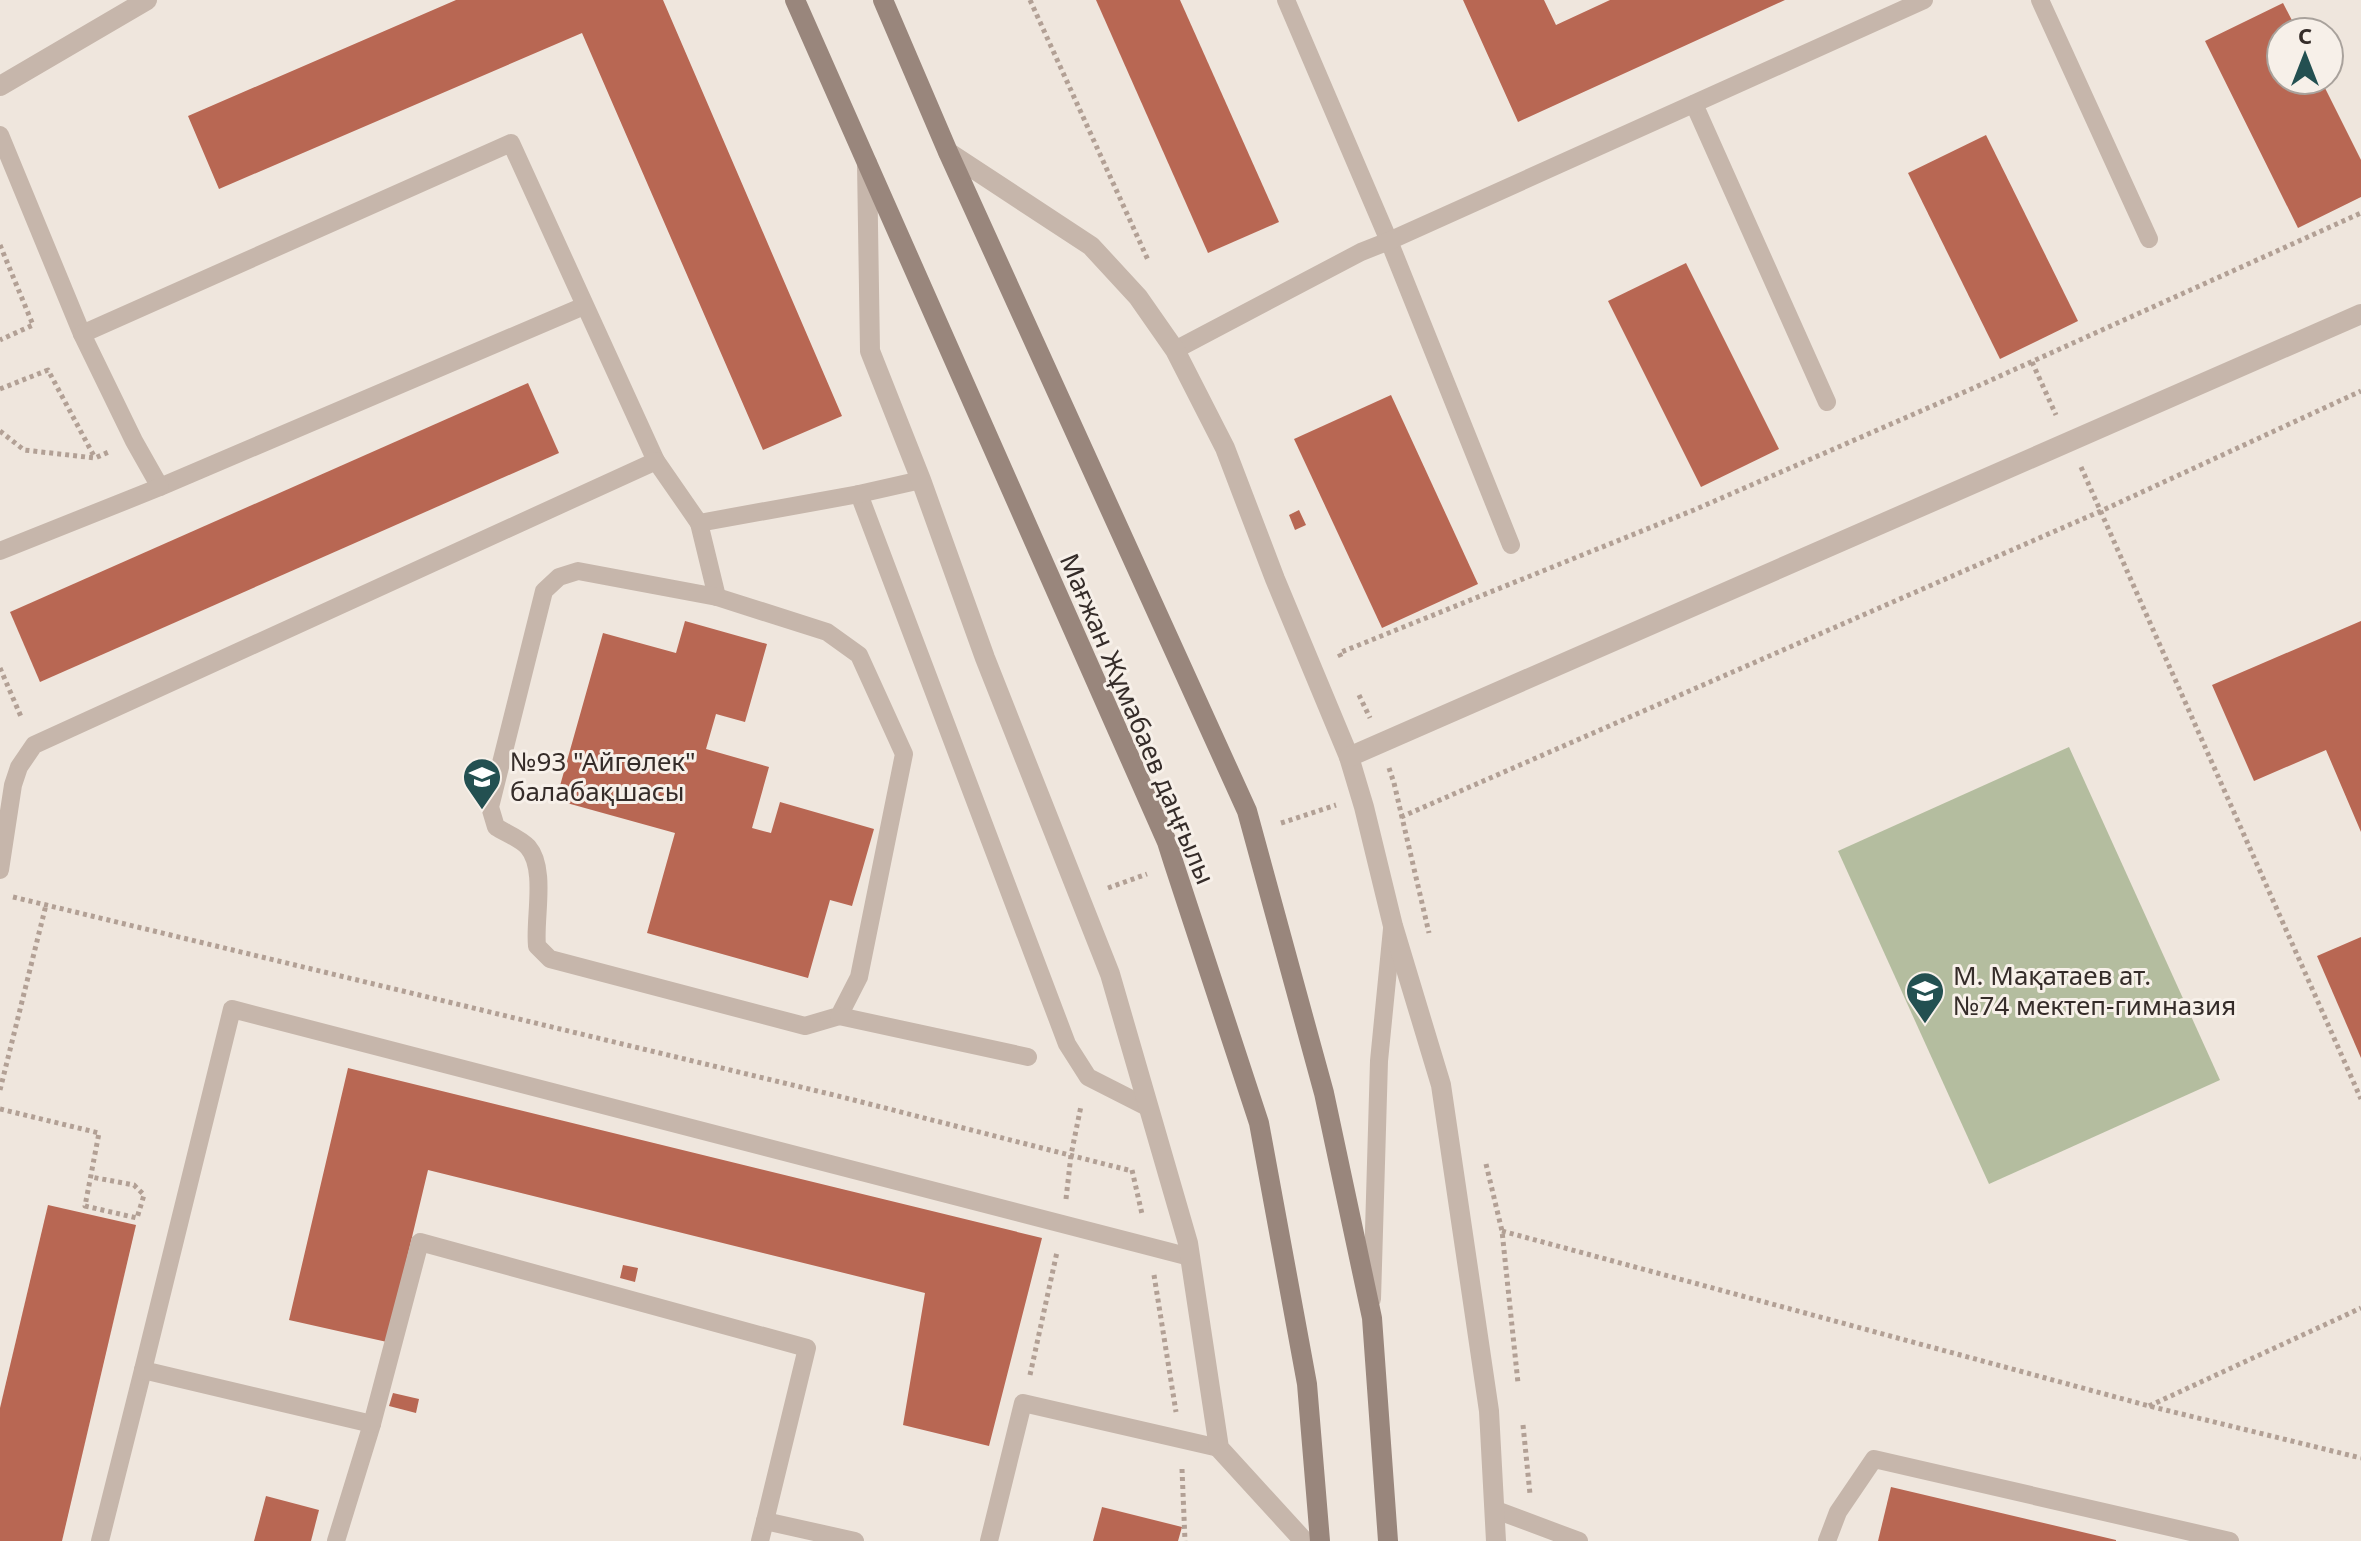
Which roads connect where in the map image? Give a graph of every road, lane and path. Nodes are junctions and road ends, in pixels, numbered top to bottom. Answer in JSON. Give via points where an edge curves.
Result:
{"nodes":[{"id":1,"x":147,"y":0,"type":"edge"},
{"id":2,"x":792,"y":0,"type":"edge"},
{"id":3,"x":883,"y":0,"type":"edge"},
{"id":4,"x":1286,"y":0,"type":"edge"},
{"id":5,"x":1924,"y":0,"type":"edge"},
{"id":6,"x":2040,"y":0,"type":"edge"},
{"id":7,"x":0,"y":86,"type":"edge"},
{"id":8,"x":1694,"y":104,"type":"junction"},
{"id":9,"x":0,"y":135,"type":"edge"},
{"id":10,"x":948,"y":152,"type":"junction"},
{"id":11,"x":867,"y":163,"type":"junction"},
{"id":12,"x":2361,"y":213,"type":"edge"},
{"id":13,"x":2149,"y":239,"type":"dead end"},
{"id":14,"x":1389,"y":241,"type":"junction"},
{"id":15,"x":0,"y":245,"type":"edge"},
{"id":16,"x":584,"y":306,"type":"junction"},
{"id":17,"x":2361,"y":314,"type":"edge"},
{"id":18,"x":82,"y":334,"type":"junction"},
{"id":19,"x":0,"y":340,"type":"edge"},
{"id":20,"x":1175,"y":350,"type":"junction"},
{"id":21,"x":0,"y":389,"type":"edge"},
{"id":22,"x":2361,"y":391,"type":"edge"},
{"id":23,"x":1827,"y":402,"type":"dead end"},
{"id":24,"x":0,"y":431,"type":"edge"},
{"id":25,"x":134,"y":441,"type":"junction"},
{"id":26,"x":95,"y":458,"type":"junction"},
{"id":27,"x":656,"y":461,"type":"junction"},
{"id":28,"x":921,"y":480,"type":"junction"},
{"id":29,"x":160,"y":487,"type":"junction"},
{"id":30,"x":859,"y":494,"type":"junction"},
{"id":31,"x":2101,"y":511,"type":"junction"},
{"id":32,"x":699,"y":523,"type":"junction"},
{"id":33,"x":1511,"y":545,"type":"dead end"},
{"id":34,"x":0,"y":551,"type":"edge"},
{"id":35,"x":717,"y":597,"type":"junction"},
{"id":36,"x":1345,"y":666,"type":"dead end"},
{"id":37,"x":0,"y":668,"type":"edge"},
{"id":38,"x":1357,"y":692,"type":"dead end"},
{"id":39,"x":1382,"y":743,"type":"junction"},
{"id":40,"x":34,"y":745,"type":"junction"},
{"id":41,"x":1349,"y":757,"type":"junction"},
{"id":42,"x":1394,"y":783,"type":"dead end"},
{"id":43,"x":1401,"y":817,"type":"dead end"},
{"id":44,"x":1174,"y":864,"type":"junction"},
{"id":45,"x":0,"y":870,"type":"edge"},
{"id":46,"x":0,"y":894,"type":"edge"},
{"id":47,"x":1081,"y":898,"type":"junction"},
{"id":48,"x":46,"y":905,"type":"junction"},
{"id":49,"x":1393,"y":926,"type":"junction"},
{"id":50,"x":839,"y":1016,"type":"junction"},
{"id":51,"x":1028,"y":1057,"type":"dead end"},
{"id":52,"x":1088,"y":1077,"type":"junction"},
{"id":53,"x":0,"y":1090,"type":"edge"},
{"id":54,"x":2361,"y":1099,"type":"edge"},
{"id":55,"x":1149,"y":1108,"type":"junction"},
{"id":56,"x":0,"y":1109,"type":"edge"},
{"id":57,"x":1071,"y":1155,"type":"junction"},
{"id":58,"x":1132,"y":1171,"type":"dead end"},
{"id":59,"x":91,"y":1177,"type":"junction"},
{"id":60,"x":1063,"y":1224,"type":"junction"},
{"id":61,"x":1502,"y":1231,"type":"dead end"},
{"id":62,"x":1190,"y":1257,"type":"junction"},
{"id":63,"x":2361,"y":1308,"type":"edge"},
{"id":64,"x":1372,"y":1318,"type":"junction"},
{"id":65,"x":143,"y":1370,"type":"junction"},
{"id":66,"x":1023,"y":1403,"type":"junction"},
{"id":67,"x":2149,"y":1406,"type":"junction"},
{"id":68,"x":372,"y":1424,"type":"junction"},
{"id":69,"x":1180,"y":1439,"type":"junction"},
{"id":70,"x":1219,"y":1448,"type":"junction"},
{"id":71,"x":2361,"y":1458,"type":"edge"},
{"id":72,"x":1496,"y":1510,"type":"junction"},
{"id":73,"x":765,"y":1521,"type":"junction"},
{"id":74,"x":100,"y":1541,"type":"edge"},
{"id":75,"x":336,"y":1541,"type":"edge"},
{"id":76,"x":760,"y":1541,"type":"edge"},
{"id":77,"x":855,"y":1541,"type":"edge"},
{"id":78,"x":989,"y":1541,"type":"edge"},
{"id":79,"x":1185,"y":1541,"type":"edge"},
{"id":80,"x":1304,"y":1541,"type":"edge"},
{"id":81,"x":1320,"y":1541,"type":"edge"},
{"id":82,"x":1388,"y":1541,"type":"edge"},
{"id":83,"x":1496,"y":1541,"type":"edge"},
{"id":84,"x":1579,"y":1541,"type":"edge"},
{"id":85,"x":1827,"y":1541,"type":"edge"},
{"id":86,"x":2230,"y":1541,"type":"edge"}],
"edges":[{"from":1,"to":7,"type":"street"},
{"from":2,"to":11,"type":"main road","name":"Мағжан Жұмабаев даңғылы"},
{"from":3,"to":10,"type":"main road"},
{"from":4,"to":14,"type":"lane"},
{"from":5,"to":8,"type":"lane"},
{"from":6,"to":13,"type":"lane"},
{"from":8,"to":14,"type":"lane"},
{"from":8,"to":23,"type":"lane"},
{"from":9,"to":18,"type":"lane"},
{"from":10,"to":20,"type":"street","via":[[1091,246],[1138,297]]},
{"from":10,"to":64,"type":"main road","via":[[1247,811],[1324,1093]]},
{"from":11,"to":28,"type":"street","via":[[870,351]]},
{"from":11,"to":44,"type":"main road","name":"Мағжан Жұмабаев даңғылы"},
{"from":12,"to":36,"type":"path","via":[[1709,504],[1339,653]]},
{"from":14,"to":20,"type":"lane"},
{"from":14,"to":33,"type":"lane"},
{"from":15,"to":19,"type":"path","via":[[33,325]]},
{"from":16,"to":18,"type":"lane","via":[[511,143]]},
{"from":16,"to":27,"type":"lane"},
{"from":16,"to":29,"type":"lane"},
{"from":17,"to":39,"type":"street"},
{"from":18,"to":25,"type":"lane"},
{"from":20,"to":41,"type":"street","via":[[1225,448]]},
{"from":21,"to":26,"type":"path","via":[[48,370]]},
{"from":22,"to":31,"type":"path"},
{"from":24,"to":26,"type":"path","via":[[24,450]]},
{"from":25,"to":26,"type":"path"},
{"from":25,"to":29,"type":"lane"},
{"from":27,"to":32,"type":"lane"},
{"from":27,"to":40,"type":"lane"},
{"from":28,"to":30,"type":"lane"},
{"from":28,"to":47,"type":"street"},
{"from":29,"to":34,"type":"lane"},
{"from":30,"to":32,"type":"lane"},
{"from":30,"to":52,"type":"lane","via":[[1067,1044]]},
{"from":31,"to":43,"type":"path"},
{"from":31,"to":54,"type":"path"},
{"from":32,"to":35,"type":"lane"},
{"from":35,"to":50,"type":"lane","via":[[827,632],[859,655],[904,754],[859,977]]},
{"from":35,"to":50,"type":"lane","via":[[578,571],[559,577],[544,591],[490,807],[496,827],[528,846],[535,859],[537,946],[550,959],[805,1026]]},
{"from":37,"to":40,"type":"path"},
{"from":38,"to":39,"type":"path"},
{"from":39,"to":41,"type":"street"},
{"from":39,"to":42,"type":"path"},
{"from":40,"to":45,"type":"lane","via":[[13,785]]},
{"from":41,"to":49,"type":"street"},
{"from":44,"to":47,"type":"path"},
{"from":44,"to":81,"type":"main road","name":"Мағжан Жұмабаев даңғылы","via":[[1259,1123],[1307,1384]]},
{"from":46,"to":48,"type":"path"},
{"from":47,"to":55,"type":"street","via":[[1110,974]]},
{"from":48,"to":53,"type":"path"},
{"from":48,"to":57,"type":"path"},
{"from":49,"to":64,"type":"lane","via":[[1379,1061]]},
{"from":49,"to":72,"type":"street","via":[[1441,1085],[1489,1411]]},
{"from":50,"to":51,"type":"lane"},
{"from":52,"to":55,"type":"lane"},
{"from":52,"to":57,"type":"path"},
{"from":55,"to":62,"type":"street"},
{"from":56,"to":59,"type":"path","via":[[99,1133]]},
{"from":57,"to":58,"type":"path"},
{"from":57,"to":60,"type":"path"},
{"from":59,"to":59,"type":"path","via":[[134,1185],[144,1195],[137,1218],[85,1206]]},
{"from":60,"to":62,"type":"lane"},
{"from":60,"to":65,"type":"lane","via":[[232,1009]]},
{"from":60,"to":66,"type":"path"},
{"from":61,"to":67,"type":"path"},
{"from":62,"to":70,"type":"street"},
{"from":63,"to":67,"type":"path"},
{"from":64,"to":82,"type":"main road"},
{"from":65,"to":68,"type":"lane"},
{"from":65,"to":74,"type":"lane"},
{"from":66,"to":69,"type":"lane"},
{"from":66,"to":78,"type":"lane"},
{"from":67,"to":71,"type":"path"},
{"from":68,"to":73,"type":"lane","via":[[420,1242],[807,1348]]},
{"from":68,"to":75,"type":"lane"},
{"from":69,"to":70,"type":"lane"},
{"from":69,"to":79,"type":"path"},
{"from":70,"to":80,"type":"street"},
{"from":72,"to":83,"type":"street"},
{"from":72,"to":84,"type":"lane"},
{"from":73,"to":76,"type":"lane"},
{"from":73,"to":77,"type":"lane"},
{"from":85,"to":86,"type":"lane","via":[[1838,1512],[1874,1459]]}]}
